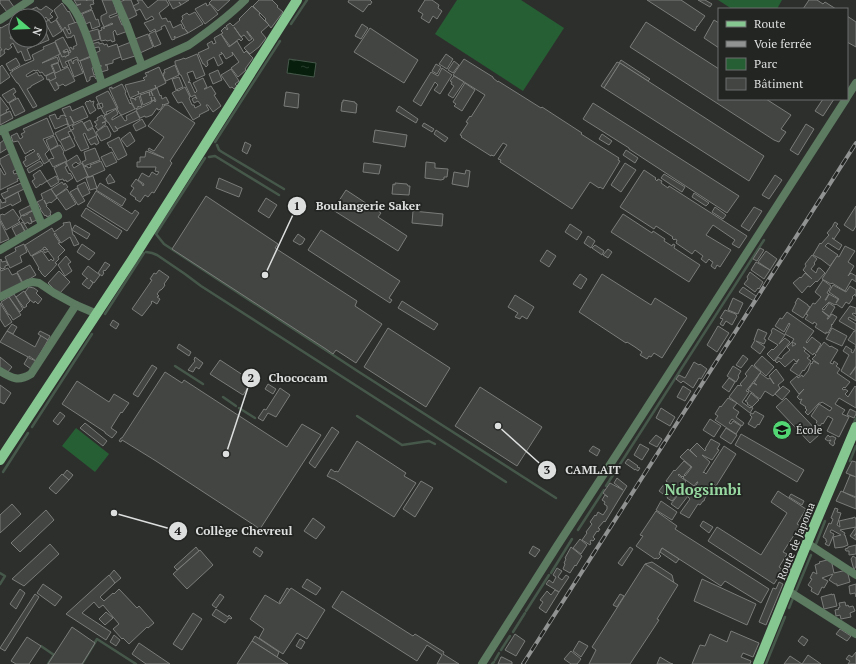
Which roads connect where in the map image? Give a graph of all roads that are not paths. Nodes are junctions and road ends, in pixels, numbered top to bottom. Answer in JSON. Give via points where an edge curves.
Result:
{"nodes":[{"id":1,"x":30,"y":0,"type":"edge"},
{"id":2,"x":66,"y":0,"type":"edge"},
{"id":3,"x":116,"y":0,"type":"edge"},
{"id":4,"x":245,"y":0,"type":"edge"},
{"id":5,"x":297,"y":0,"type":"edge"},
{"id":6,"x":0,"y":20,"type":"edge"},
{"id":7,"x":142,"y":66,"type":"junction"},
{"id":8,"x":856,"y":83,"type":"edge"},
{"id":9,"x":102,"y":84,"type":"junction"},
{"id":10,"x":848,"y":95,"type":"edge"},
{"id":11,"x":845,"y":100,"type":"edge"},
{"id":12,"x":1,"y":130,"type":"edge"},
{"id":13,"x":58,"y":216,"type":"dead end"},
{"id":14,"x":42,"y":225,"type":"junction"},
{"id":15,"x":0,"y":250,"type":"edge"},
{"id":16,"x":0,"y":297,"type":"edge"},
{"id":17,"x":80,"y":307,"type":"junction"},
{"id":18,"x":96,"y":313,"type":"junction"},
{"id":19,"x":0,"y":371,"type":"edge"},
{"id":20,"x":856,"y":427,"type":"edge"},
{"id":21,"x":0,"y":460,"type":"edge"},
{"id":22,"x":807,"y":543,"type":"junction"},
{"id":23,"x":856,"y":575,"type":"edge"},
{"id":24,"x":788,"y":591,"type":"junction"},
{"id":25,"x":856,"y":634,"type":"edge"},
{"id":26,"x":482,"y":664,"type":"edge"},
{"id":27,"x":758,"y":664,"type":"edge"}],
"edges":[{"from":1,"to":6,"type":"street"},
{"from":2,"to":9,"type":"street","via":[[80,20]]},
{"from":3,"to":7,"type":"street"},
{"from":4,"to":7,"type":"street","via":[[189,45]]},
{"from":5,"to":18,"type":"main road"},
{"from":7,"to":9,"type":"street"},
{"from":8,"to":10,"type":"street"},
{"from":9,"to":12,"type":"street"},
{"from":11,"to":26,"type":"street"},
{"from":12,"to":14,"type":"street"},
{"from":13,"to":14,"type":"street"},
{"from":14,"to":15,"type":"street"},
{"from":16,"to":17,"type":"street","via":[[34,282]]},
{"from":17,"to":18,"type":"street"},
{"from":17,"to":19,"type":"street","via":[[31,374],[19,380]]},
{"from":18,"to":21,"type":"main road"},
{"from":20,"to":22,"type":"main road","name":"Route de Japoma"},
{"from":22,"to":23,"type":"street"},
{"from":22,"to":24,"type":"main road","name":"Route de Japoma"},
{"from":24,"to":25,"type":"street"},
{"from":24,"to":27,"type":"main road","name":"Route de Japoma"}]}
